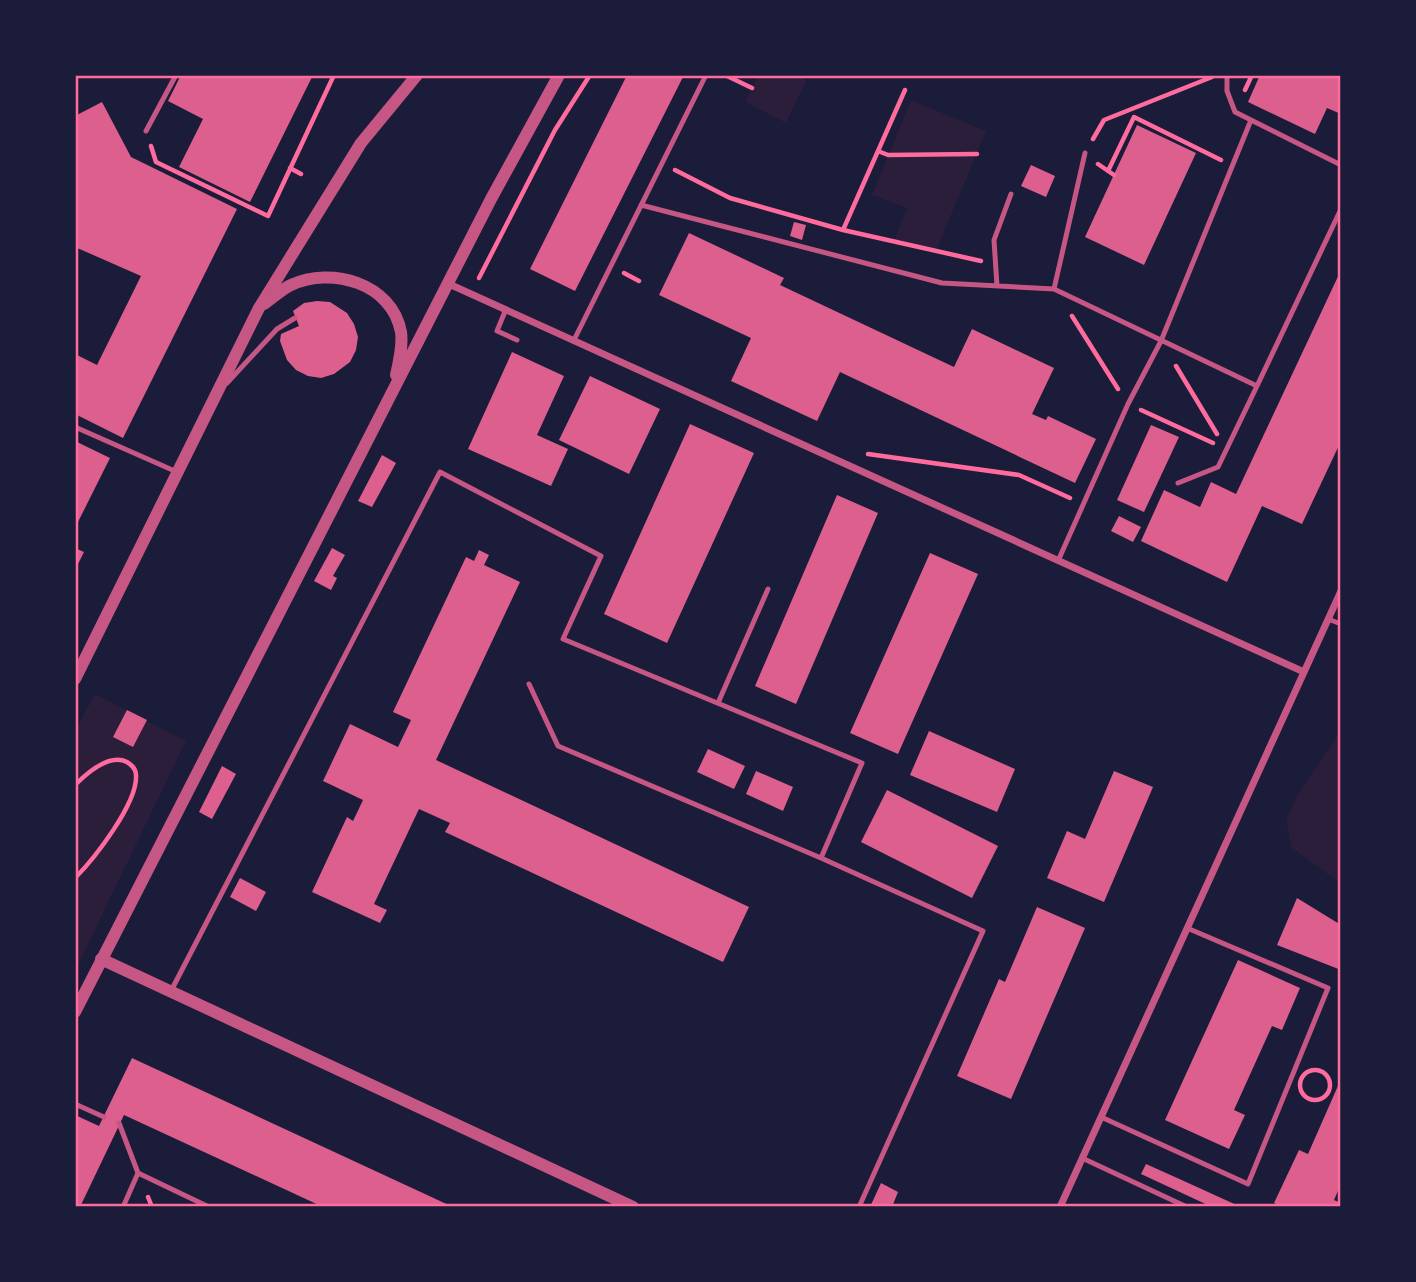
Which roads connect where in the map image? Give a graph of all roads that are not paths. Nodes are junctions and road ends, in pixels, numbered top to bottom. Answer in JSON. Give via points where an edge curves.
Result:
{"nodes":[{"id":1,"x":176,"y":75,"type":"edge"},
{"id":2,"x":417,"y":75,"type":"edge"},
{"id":3,"x":559,"y":75,"type":"edge"},
{"id":4,"x":706,"y":75,"type":"edge"},
{"id":5,"x":1227,"y":75,"type":"edge"},
{"id":6,"x":1251,"y":120,"type":"junction"},
{"id":7,"x":146,"y":131,"type":"road end"},
{"id":8,"x":1085,"y":153,"type":"road end"},
{"id":9,"x":1341,"y":164,"type":"edge"},
{"id":10,"x":1011,"y":194,"type":"dead end"},
{"id":11,"x":641,"y":205,"type":"junction"},
{"id":12,"x":1341,"y":209,"type":"edge"},
{"id":13,"x":449,"y":284,"type":"junction"},
{"id":14,"x":997,"y":286,"type":"junction"},
{"id":15,"x":1054,"y":289,"type":"junction"},
{"id":16,"x":258,"y":308,"type":"junction"},
{"id":17,"x":506,"y":309,"type":"junction"},
{"id":18,"x":295,"y":318,"type":"dead end"},
{"id":19,"x":517,"y":340,"type":"dead end"},
{"id":20,"x":574,"y":340,"type":"junction"},
{"id":21,"x":1161,"y":341,"type":"junction"},
{"id":22,"x":1256,"y":386,"type":"junction"},
{"id":23,"x":393,"y":391,"type":"junction"},
{"id":24,"x":212,"y":399,"type":"junction"},
{"id":25,"x":75,"y":427,"type":"edge"},
{"id":26,"x":177,"y":472,"type":"junction"},
{"id":27,"x":1178,"y":483,"type":"dead end"},
{"id":28,"x":1058,"y":561,"type":"junction"},
{"id":29,"x":768,"y":589,"type":"dead end"},
{"id":30,"x":1341,"y":592,"type":"edge"},
{"id":31,"x":1328,"y":619,"type":"junction"},
{"id":32,"x":1341,"y":624,"type":"edge"},
{"id":33,"x":1304,"y":672,"type":"junction"},
{"id":34,"x":75,"y":680,"type":"edge"},
{"id":35,"x":529,"y":684,"type":"dead end"},
{"id":36,"x":718,"y":703,"type":"junction"},
{"id":37,"x":821,"y":858,"type":"junction"},
{"id":38,"x":1187,"y":928,"type":"junction"},
{"id":39,"x":101,"y":959,"type":"junction"},
{"id":40,"x":171,"y":991,"type":"junction"},
{"id":41,"x":75,"y":1012,"type":"edge"},
{"id":42,"x":75,"y":1104,"type":"edge"},
{"id":43,"x":104,"y":1116,"type":"dead end"},
{"id":44,"x":1101,"y":1117,"type":"junction"},
{"id":45,"x":119,"y":1124,"type":"dead end"},
{"id":46,"x":1082,"y":1158,"type":"junction"},
{"id":47,"x":138,"y":1173,"type":"junction"},
{"id":48,"x":123,"y":1207,"type":"edge"},
{"id":49,"x":209,"y":1207,"type":"edge"},
{"id":50,"x":633,"y":1207,"type":"edge"},
{"id":51,"x":859,"y":1207,"type":"edge"},
{"id":52,"x":1060,"y":1207,"type":"edge"},
{"id":53,"x":1187,"y":1207,"type":"edge"}],
"edges":[{"from":1,"to":7,"type":"lane"},
{"from":2,"to":16,"type":"street","via":[[361,143]]},
{"from":3,"to":13,"type":"street"},
{"from":4,"to":11,"type":"lane"},
{"from":5,"to":6,"type":"lane","via":[[1235,112]]},
{"from":6,"to":9,"type":"lane"},
{"from":6,"to":21,"type":"lane"},
{"from":8,"to":15,"type":"lane"},
{"from":10,"to":14,"type":"lane","via":[[994,240]]},
{"from":11,"to":14,"type":"lane","via":[[942,283]]},
{"from":11,"to":20,"type":"lane"},
{"from":12,"to":22,"type":"lane"},
{"from":13,"to":17,"type":"street"},
{"from":13,"to":23,"type":"street"},
{"from":14,"to":15,"type":"lane"},
{"from":15,"to":21,"type":"lane"},
{"from":16,"to":23,"type":"street","via":[[290,285],[318,278],[345,278],[373,290],[391,309],[401,331]]},
{"from":16,"to":24,"type":"street"},
{"from":17,"to":19,"type":"lane","via":[[497,331]]},
{"from":17,"to":20,"type":"street"},
{"from":18,"to":24,"type":"lane","via":[[277,329]]},
{"from":20,"to":28,"type":"street"},
{"from":21,"to":22,"type":"lane"},
{"from":21,"to":28,"type":"lane"},
{"from":22,"to":27,"type":"lane","via":[[1218,467]]},
{"from":23,"to":39,"type":"street"},
{"from":24,"to":26,"type":"street"},
{"from":25,"to":26,"type":"lane"},
{"from":26,"to":34,"type":"street"},
{"from":28,"to":33,"type":"street"},
{"from":29,"to":36,"type":"lane"},
{"from":30,"to":31,"type":"street"},
{"from":31,"to":32,"type":"lane"},
{"from":31,"to":33,"type":"street"},
{"from":33,"to":38,"type":"street"},
{"from":35,"to":37,"type":"lane","via":[[558,746]]},
{"from":36,"to":37,"type":"lane","via":[[862,763]]},
{"from":36,"to":40,"type":"lane","via":[[562,639],[601,556],[440,472]]},
{"from":37,"to":51,"type":"lane","via":[[983,931]]},
{"from":38,"to":44,"type":"street"},
{"from":38,"to":44,"type":"lane","via":[[1328,988],[1248,1184]]},
{"from":39,"to":40,"type":"street"},
{"from":39,"to":41,"type":"street"},
{"from":40,"to":50,"type":"street"},
{"from":42,"to":43,"type":"lane"},
{"from":44,"to":46,"type":"street"},
{"from":45,"to":47,"type":"lane"},
{"from":46,"to":52,"type":"street"},
{"from":46,"to":53,"type":"lane"},
{"from":47,"to":48,"type":"lane"},
{"from":47,"to":49,"type":"lane"}]}
